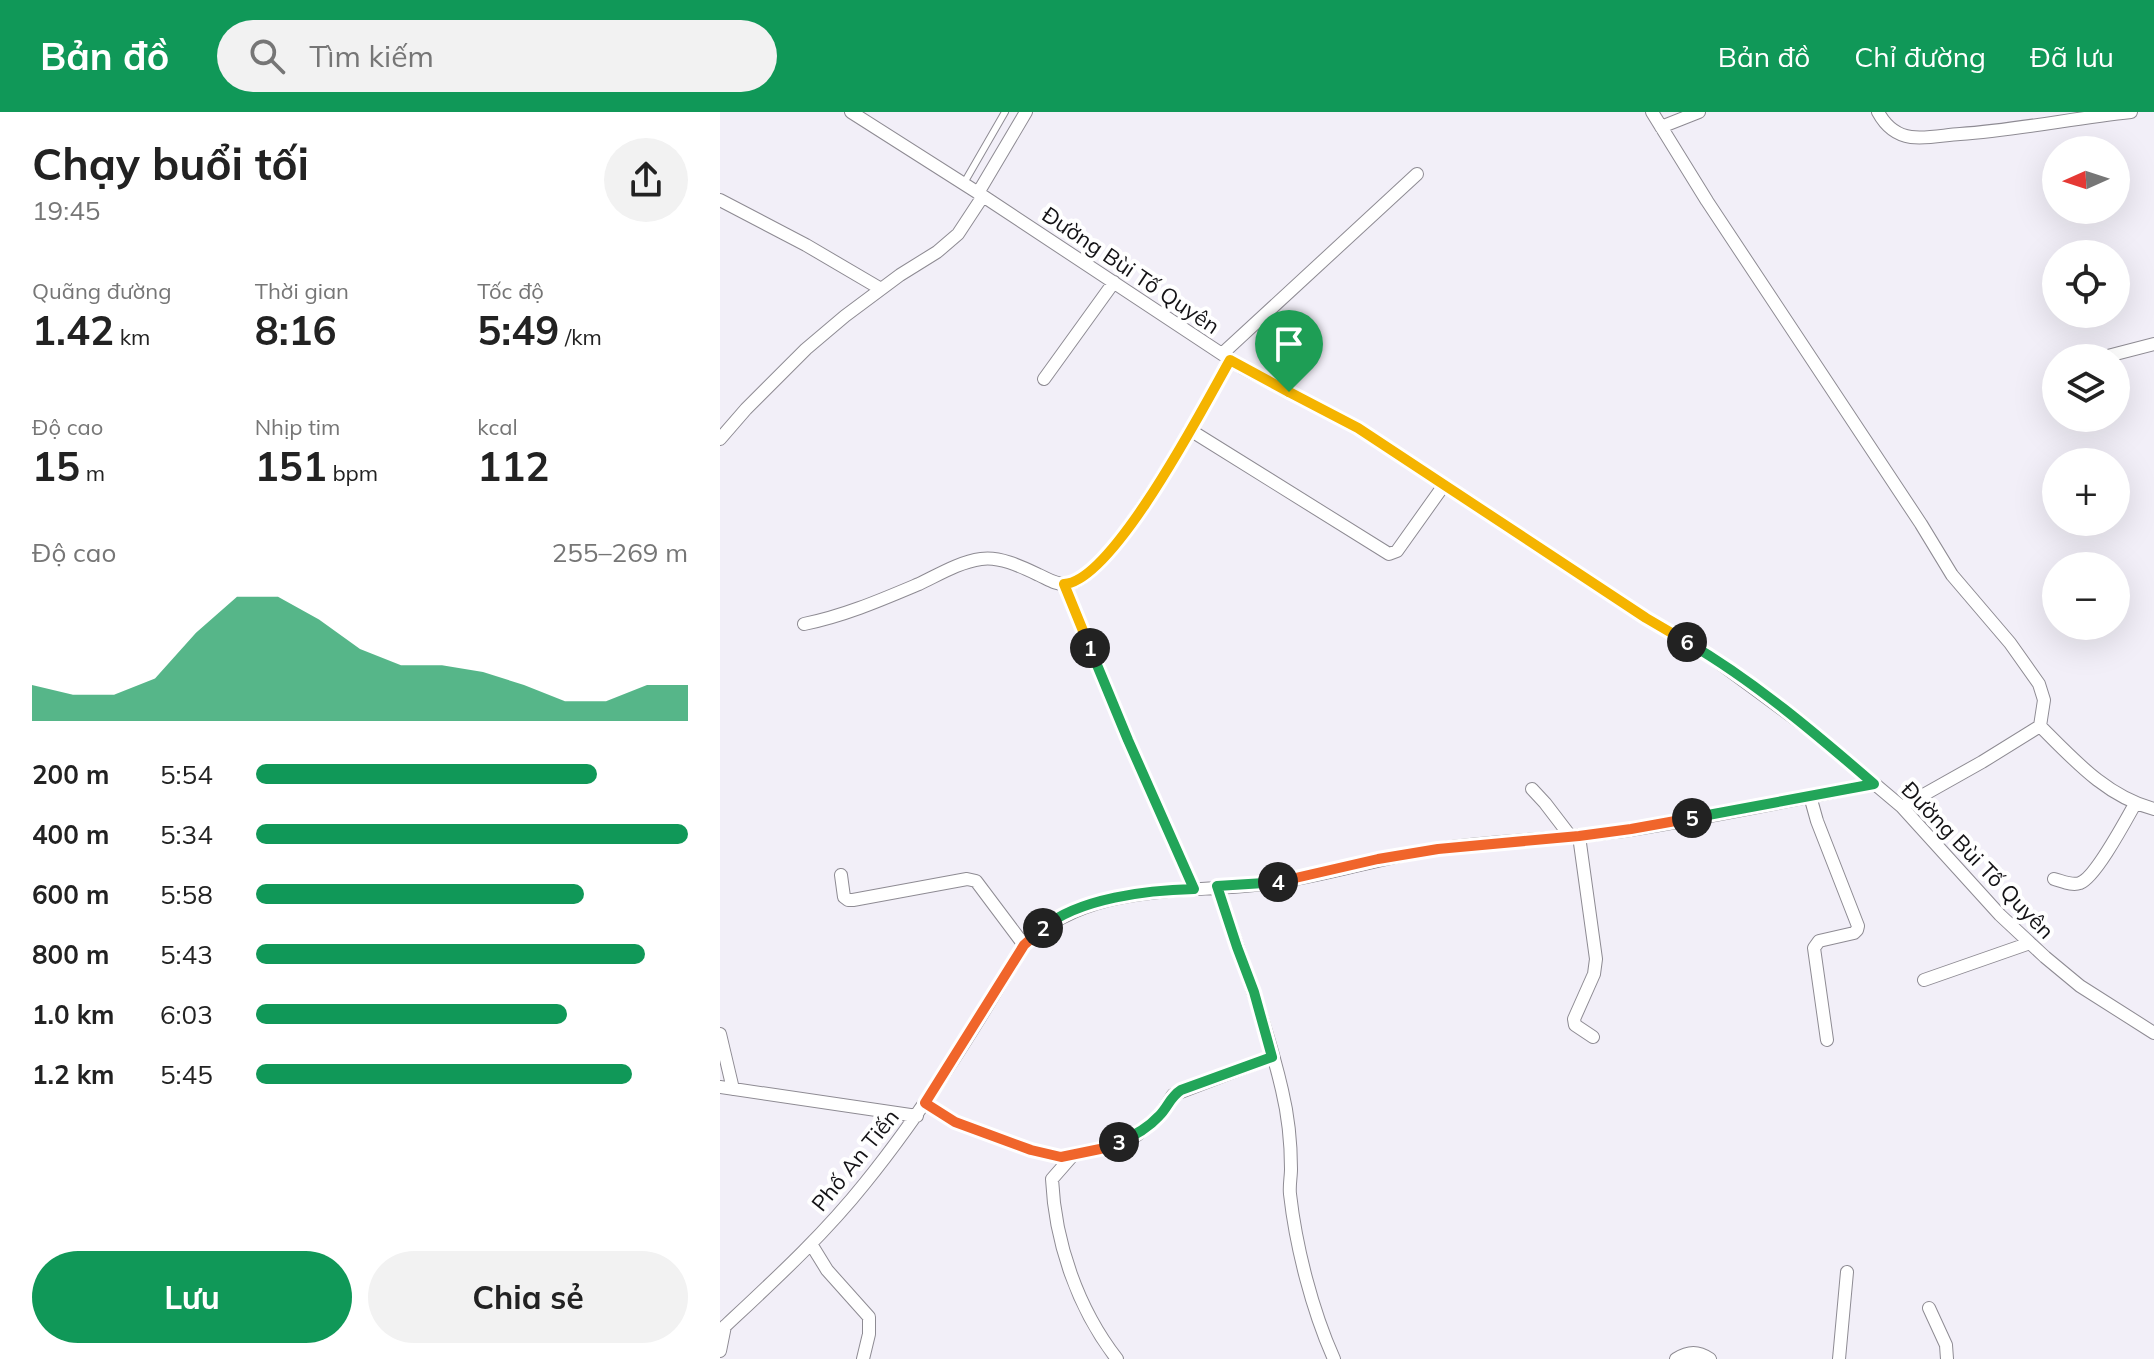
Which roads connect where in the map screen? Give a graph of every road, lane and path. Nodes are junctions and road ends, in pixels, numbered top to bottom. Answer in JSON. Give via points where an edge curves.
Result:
{"nodes":[{"id":1,"x":851,"y":112,"type":"edge"},
{"id":2,"x":1005,"y":112,"type":"edge"},
{"id":3,"x":1026,"y":112,"type":"edge"},
{"id":4,"x":1652,"y":112,"type":"edge"},
{"id":5,"x":1699,"y":112,"type":"edge"},
{"id":6,"x":1878,"y":112,"type":"edge"},
{"id":7,"x":2131,"y":112,"type":"edge"},
{"id":8,"x":2092,"y":114,"type":"edge"},
{"id":9,"x":1661,"y":127,"type":"junction"},
{"id":10,"x":1417,"y":174,"type":"dead end"},
{"id":11,"x":964,"y":183,"type":"junction"},
{"id":12,"x":981,"y":194,"type":"junction"},
{"id":13,"x":720,"y":200,"type":"edge"},
{"id":14,"x":1114,"y":282,"type":"junction"},
{"id":15,"x":881,"y":289,"type":"junction"},
{"id":16,"x":2154,"y":344,"type":"edge"},
{"id":17,"x":2130,"y":350,"type":"edge"},
{"id":18,"x":1226,"y":357,"type":"junction"},
{"id":19,"x":1044,"y":379,"type":"dead end"},
{"id":20,"x":1190,"y":430,"type":"junction"},
{"id":21,"x":720,"y":439,"type":"edge"},
{"id":22,"x":1444,"y":485,"type":"junction"},
{"id":23,"x":1064,"y":584,"type":"junction"},
{"id":24,"x":804,"y":624,"type":"dead end"},
{"id":25,"x":2040,"y":726,"type":"junction"},
{"id":26,"x":1874,"y":784,"type":"junction"},
{"id":27,"x":1532,"y":789,"type":"dead end"},
{"id":28,"x":1810,"y":796,"type":"junction"},
{"id":29,"x":2135,"y":804,"type":"junction"},
{"id":30,"x":1902,"y":807,"type":"junction"},
{"id":31,"x":2154,"y":809,"type":"edge"},
{"id":32,"x":1575,"y":837,"type":"junction"},
{"id":33,"x":841,"y":875,"type":"dead end"},
{"id":34,"x":2054,"y":879,"type":"dead end"},
{"id":35,"x":1217,"y":886,"type":"junction"},
{"id":36,"x":1194,"y":889,"type":"junction"},
{"id":37,"x":2030,"y":943,"type":"junction"},
{"id":38,"x":1024,"y":945,"type":"junction"},
{"id":39,"x":1924,"y":980,"type":"dead end"},
{"id":40,"x":2154,"y":1033,"type":"edge"},
{"id":41,"x":720,"y":1034,"type":"edge"},
{"id":42,"x":1593,"y":1037,"type":"dead end"},
{"id":43,"x":1827,"y":1040,"type":"dead end"},
{"id":44,"x":1272,"y":1057,"type":"junction"},
{"id":45,"x":727,"y":1088,"type":"edge"},
{"id":46,"x":925,"y":1103,"type":"junction"},
{"id":47,"x":917,"y":1116,"type":"junction"},
{"id":48,"x":1073,"y":1155,"type":"junction"},
{"id":49,"x":811,"y":1244,"type":"junction"},
{"id":50,"x":1847,"y":1272,"type":"dead end"},
{"id":51,"x":1929,"y":1308,"type":"dead end"},
{"id":52,"x":723,"y":1329,"type":"edge"},
{"id":53,"x":720,"y":1351,"type":"edge"},
{"id":54,"x":863,"y":1359,"type":"edge"},
{"id":55,"x":1117,"y":1359,"type":"edge"},
{"id":56,"x":1334,"y":1359,"type":"edge"},
{"id":57,"x":1676,"y":1359,"type":"edge"},
{"id":58,"x":1710,"y":1359,"type":"edge"},
{"id":59,"x":1839,"y":1359,"type":"edge"},
{"id":60,"x":1947,"y":1359,"type":"edge"}],
"edges":[{"from":1,"to":11,"type":"street","name":"Đường Bùi Tố Quyên"},
{"from":2,"to":11,"type":"lane"},
{"from":3,"to":12,"type":"street"},
{"from":4,"to":9,"type":"street"},
{"from":5,"to":9,"type":"street"},
{"from":6,"to":8,"type":"street","via":[[1883,122],[1910,137],[1989,132]]},
{"from":7,"to":8,"type":"street"},
{"from":9,"to":25,"type":"street","via":[[1952,575],[2039,684],[2044,700]]},
{"from":10,"to":18,"type":"street"},
{"from":11,"to":12,"type":"street","name":"Đường Bùi Tố Quyên"},
{"from":12,"to":14,"type":"street","name":"Đường Bùi Tố Quyên"},
{"from":12,"to":15,"type":"street","via":[[958,234]]},
{"from":13,"to":15,"type":"street"},
{"from":14,"to":18,"type":"street","name":"Đường Bùi Tố Quyên"},
{"from":14,"to":19,"type":"street"},
{"from":15,"to":21,"type":"street","via":[[806,349]]},
{"from":16,"to":17,"type":"street"},
{"from":18,"to":20,"type":"street"},
{"from":18,"to":22,"type":"street","name":"Đường Bùi Tố Quyên","via":[[1358,428]]},
{"from":20,"to":22,"type":"street","via":[[1389,554],[1397,551]]},
{"from":20,"to":23,"type":"street","via":[[1139,514],[1106,556],[1085,576]]},
{"from":22,"to":26,"type":"street","name":"Đường Bùi Tố Quyên","via":[[1710,656]]},
{"from":23,"to":24,"type":"street","via":[[1009,562],[983,558],[859,610]]},
{"from":23,"to":36,"type":"street"},
{"from":25,"to":29,"type":"street","via":[[2102,783]]},
{"from":25,"to":30,"type":"street"},
{"from":26,"to":28,"type":"street","name":"Phố An Tiến"},
{"from":26,"to":30,"type":"street","name":"Đường Bùi Tố Quyên"},
{"from":27,"to":32,"type":"street"},
{"from":28,"to":32,"type":"street","name":"Phố An Tiến"},
{"from":28,"to":43,"type":"street","via":[[1858,926],[1854,933],[1819,941],[1814,948]]},
{"from":29,"to":31,"type":"street"},
{"from":29,"to":34,"type":"street","via":[[2087,879]]},
{"from":30,"to":37,"type":"street","name":"Đường Bùi Tố Quyên"},
{"from":32,"to":35,"type":"street","name":"Phố An Tiến","via":[[1438,849],[1271,883]]},
{"from":32,"to":42,"type":"street","via":[[1596,959],[1574,1019]]},
{"from":33,"to":38,"type":"street","via":[[844,897],[853,900],[976,881]]},
{"from":35,"to":36,"type":"street","name":"Phố An Tiến"},
{"from":35,"to":44,"type":"street"},
{"from":36,"to":38,"type":"street","name":"Phố An Tiến","via":[[1096,903],[1048,923]]},
{"from":37,"to":39,"type":"street"},
{"from":37,"to":40,"type":"street","name":"Đường Bùi Tố Quyên","via":[[2080,986]]},
{"from":38,"to":46,"type":"street","name":"Phố An Tiến"},
{"from":41,"to":45,"type":"street"},
{"from":44,"to":48,"type":"street","via":[[1173,1095],[1137,1135]]},
{"from":44,"to":56,"type":"street","via":[[1289,1137],[1289,1191],[1296,1230]]},
{"from":45,"to":47,"type":"street"},
{"from":46,"to":47,"type":"street","name":"Phố An Tiến"},
{"from":46,"to":48,"type":"street","via":[[955,1122],[1031,1150]]},
{"from":47,"to":49,"type":"street","name":"Phố An Tiến"},
{"from":48,"to":55,"type":"street","via":[[1052,1179],[1054,1208],[1080,1298]]},
{"from":49,"to":52,"type":"street","name":"Phố An Tiến"},
{"from":49,"to":54,"type":"street","via":[[869,1317]]},
{"from":50,"to":59,"type":"street"},
{"from":51,"to":60,"type":"street"},
{"from":52,"to":53,"type":"street"},
{"from":57,"to":58,"type":"street","via":[[1700,1352]]}]}
